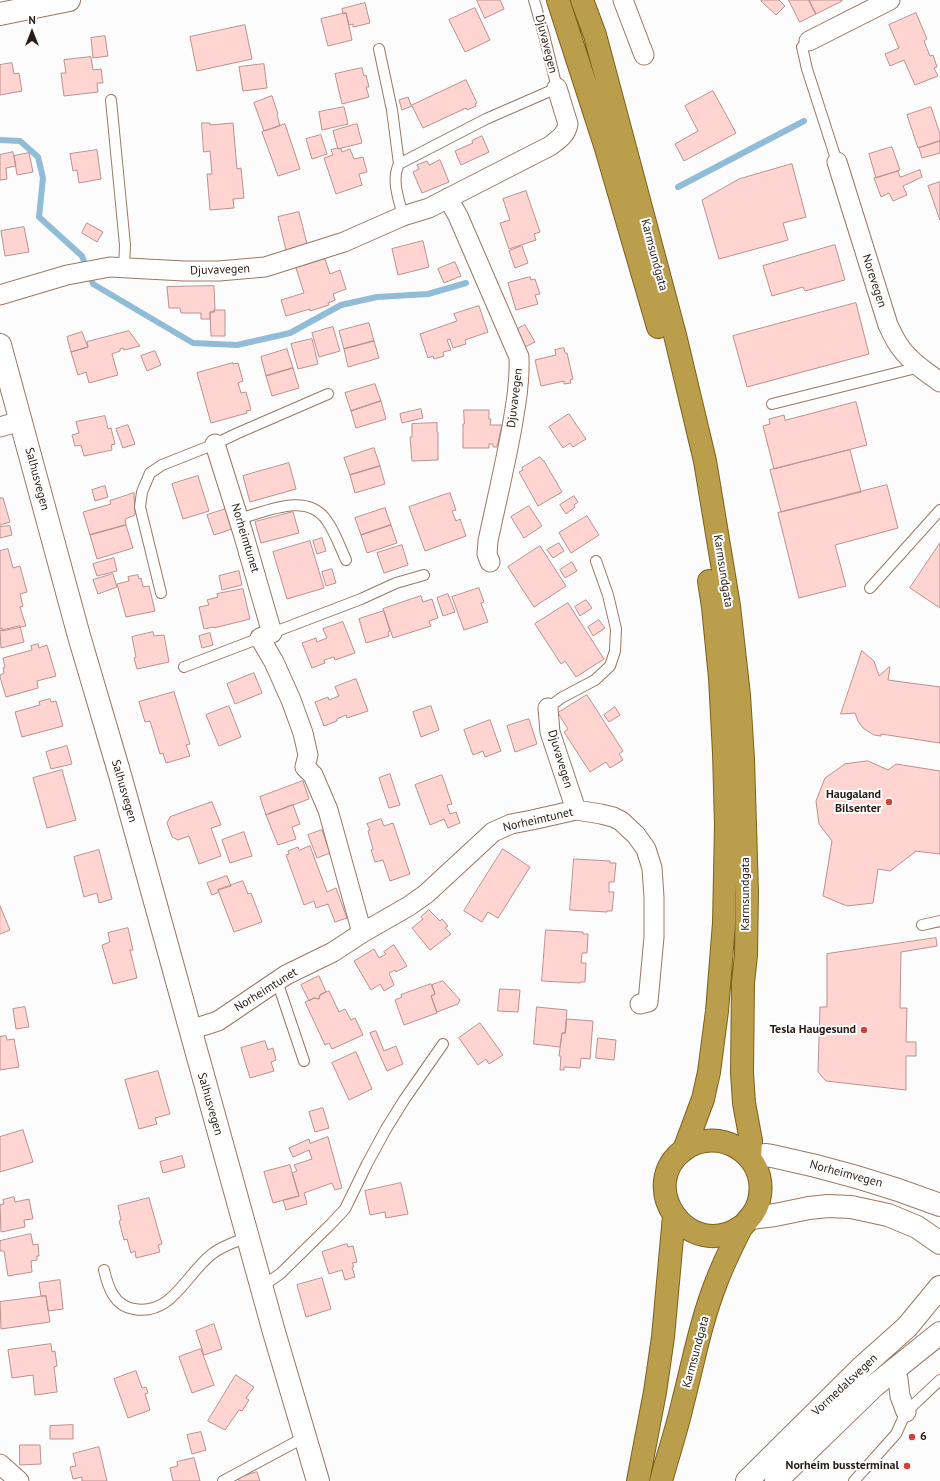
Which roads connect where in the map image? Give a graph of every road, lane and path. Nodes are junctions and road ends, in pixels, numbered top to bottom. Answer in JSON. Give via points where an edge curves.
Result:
{"nodes":[{"id":1,"x":69,"y":0,"type":"edge"},
{"id":2,"x":534,"y":0,"type":"edge"},
{"id":3,"x":558,"y":0,"type":"edge"},
{"id":4,"x":582,"y":0,"type":"edge"},
{"id":5,"x":623,"y":0,"type":"edge"},
{"id":6,"x":890,"y":0,"type":"edge"},
{"id":7,"x":0,"y":14,"type":"edge"},
{"id":8,"x":809,"y":41,"type":"joint"},
{"id":9,"x":379,"y":49,"type":"dead end"},
{"id":10,"x":644,"y":55,"type":"dead end"},
{"id":11,"x":557,"y":88,"type":"junction"},
{"id":12,"x":111,"y":100,"type":"dead end"},
{"id":13,"x":837,"y":162,"type":"joint"},
{"id":14,"x":399,"y":164,"type":"junction"},
{"id":15,"x":448,"y":198,"type":"junction"},
{"id":16,"x":404,"y":216,"type":"junction"},
{"id":17,"x":124,"y":268,"type":"junction"},
{"id":18,"x":0,"y":295,"type":"edge"},
{"id":19,"x":0,"y":345,"type":"edge"},
{"id":20,"x":920,"y":368,"type":"junction"},
{"id":21,"x":940,"y":382,"type":"edge"},
{"id":22,"x":328,"y":394,"type":"dead end"},
{"id":23,"x":772,"y":404,"type":"dead end"},
{"id":24,"x":21,"y":421,"type":"junction"},
{"id":25,"x":0,"y":427,"type":"edge"},
{"id":26,"x":216,"y":444,"type":"junction"},
{"id":27,"x":940,"y":510,"type":"edge"},
{"id":28,"x":239,"y":519,"type":"junction"},
{"id":29,"x":346,"y":560,"type":"dead end"},
{"id":30,"x":596,"y":561,"type":"dead end"},
{"id":31,"x":490,"y":562,"type":"dead end"},
{"id":32,"x":424,"y":575,"type":"dead end"},
{"id":33,"x":870,"y":588,"type":"dead end"},
{"id":34,"x":161,"y":593,"type":"dead end"},
{"id":35,"x":266,"y":636,"type":"junction"},
{"id":36,"x":184,"y":667,"type":"dead end"},
{"id":37,"x":548,"y":708,"type":"joint"},
{"id":38,"x":576,"y":810,"type":"junction"},
{"id":39,"x":940,"y":921,"type":"edge"},
{"id":40,"x":922,"y":925,"type":"dead end"},
{"id":41,"x":362,"y":933,"type":"junction"},
{"id":42,"x":277,"y":981,"type":"junction"},
{"id":43,"x":640,"y":1004,"type":"dead end"},
{"id":44,"x":190,"y":1030,"type":"junction"},
{"id":45,"x":443,"y":1044,"type":"dead end"},
{"id":46,"x":304,"y":1061,"type":"dead end"},
{"id":47,"x":684,"y":1150,"type":"junction"},
{"id":48,"x":750,"y":1158,"type":"junction"},
{"id":49,"x":940,"y":1205,"type":"edge"},
{"id":50,"x":674,"y":1216,"type":"junction"},
{"id":51,"x":746,"y":1222,"type":"junction"},
{"id":52,"x":248,"y":1237,"type":"junction"},
{"id":53,"x":940,"y":1243,"type":"edge"},
{"id":54,"x":104,"y":1270,"type":"dead end"},
{"id":55,"x":261,"y":1287,"type":"junction"},
{"id":56,"x":940,"y":1287,"type":"edge"},
{"id":57,"x":940,"y":1333,"type":"edge"},
{"id":58,"x":894,"y":1371,"type":"junction"},
{"id":59,"x":940,"y":1380,"type":"edge"},
{"id":60,"x":906,"y":1412,"type":"junction"},
{"id":61,"x":305,"y":1437,"type":"junction"},
{"id":62,"x":0,"y":1464,"type":"edge"},
{"id":63,"x":19,"y":1481,"type":"edge"},
{"id":64,"x":223,"y":1481,"type":"edge"},
{"id":65,"x":318,"y":1481,"type":"edge"},
{"id":66,"x":638,"y":1481,"type":"edge"},
{"id":67,"x":660,"y":1481,"type":"edge"},
{"id":68,"x":746,"y":1481,"type":"edge"},
{"id":69,"x":776,"y":1481,"type":"edge"},
{"id":70,"x":854,"y":1481,"type":"edge"}],
"edges":[{"from":1,"to":7,"type":"main road"},
{"from":2,"to":11,"type":"lane","name":"Djuvavegen"},
{"from":3,"to":47,"type":"highway","name":"Karmsundgata","via":[[605,145],[661,336],[691,463],[713,607],[724,753],[724,923],[709,1072],[703,1099]]},
{"from":4,"to":48,"type":"highway","name":"Karmsundgata","via":[[595,35],[675,335],[705,461],[728,606],[739,695],[742,759],[747,892],[742,1080]]},
{"from":5,"to":10,"type":"street"},
{"from":6,"to":8,"type":"street"},
{"from":8,"to":13,"type":"lane","via":[[802,47]]},
{"from":9,"to":14,"type":"lane","via":[[392,110]]},
{"from":11,"to":14,"type":"lane","name":"Djuvavegen","via":[[486,119]]},
{"from":11,"to":15,"type":"street","name":"Djuvavegen","via":[[568,124],[564,135],[539,152]]},
{"from":12,"to":17,"type":"lane","via":[[125,245]]},
{"from":13,"to":20,"type":"street","name":"Norevegen","via":[[888,325],[898,345]]},
{"from":14,"to":16,"type":"lane","via":[[396,169],[396,183]]},
{"from":15,"to":16,"type":"street","name":"Djuvavegen","via":[[429,208]]},
{"from":15,"to":31,"type":"street","name":"Djuvavegen","via":[[519,357],[517,400],[488,541],[487,554]]},
{"from":16,"to":17,"type":"street","name":"Djuvavegen","via":[[344,242],[265,267],[218,271]]},
{"from":17,"to":18,"type":"street","name":"Djuvavegen","via":[[67,275]]},
{"from":19,"to":24,"type":"main road","name":"Salhusvegen"},
{"from":20,"to":21,"type":"street","name":"Norevegen"},
{"from":20,"to":23,"type":"lane"},
{"from":22,"to":26,"type":"lane"},
{"from":24,"to":25,"type":"street"},
{"from":24,"to":44,"type":"main road","name":"Salhusvegen"},
{"from":26,"to":28,"type":"street","name":"Norheimtunet"},
{"from":26,"to":34,"type":"lane","via":[[156,469],[150,474],[142,492],[140,507]]},
{"from":27,"to":33,"type":"lane"},
{"from":28,"to":29,"type":"lane","via":[[292,504],[309,506],[320,511],[328,521]]},
{"from":28,"to":35,"type":"street","name":"Norheimtunet"},
{"from":30,"to":37,"type":"lane","via":[[616,629],[615,651],[610,666],[595,680]]},
{"from":32,"to":35,"type":"lane"},
{"from":35,"to":36,"type":"lane"},
{"from":35,"to":41,"type":"street","name":"Norheimtunet","via":[[303,733],[308,755],[305,767],[313,775],[328,810]]},
{"from":37,"to":38,"type":"street","name":"Djuvavegen","via":[[550,732]]},
{"from":38,"to":41,"type":"street","name":"Norheimtunet","via":[[512,824],[493,832],[426,894]]},
{"from":38,"to":43,"type":"street","name":"Norheimtunet","via":[[601,814],[621,821],[646,849],[652,868],[654,897],[652,975],[648,1002]]},
{"from":39,"to":40,"type":"lane"},
{"from":41,"to":42,"type":"street","name":"Norheimtunet","via":[[333,952]]},
{"from":42,"to":44,"type":"street","name":"Norheimtunet","via":[[218,1021]]},
{"from":42,"to":46,"type":"lane"},
{"from":44,"to":52,"type":"main road","name":"Salhusvegen"},
{"from":45,"to":55,"type":"lane","via":[[386,1129],[345,1208],[280,1274]]},
{"from":47,"to":48,"type":"highway","via":[[701,1142],[720,1141],[733,1144]]},
{"from":47,"to":50,"type":"highway","via":[[671,1164],[665,1185],[669,1207]]},
{"from":48,"to":49,"type":"main road","name":"Norheimvegen","via":[[772,1156],[828,1168],[899,1189]]},
{"from":48,"to":51,"type":"highway","via":[[756,1167],[760,1185],[758,1204]]},
{"from":50,"to":51,"type":"highway","via":[[689,1229],[716,1236],[727,1234]]},
{"from":50,"to":66,"type":"highway","via":[[663,1337]]},
{"from":51,"to":53,"type":"main road","via":[[809,1208],[851,1207],[888,1214],[916,1227]]},
{"from":51,"to":67,"type":"highway","name":"Karmsundgata","via":[[716,1284]]},
{"from":52,"to":54,"type":"lane","via":[[212,1254],[166,1304],[153,1310],[132,1309],[118,1301],[109,1287]]},
{"from":52,"to":55,"type":"main road","name":"Salhusvegen"},
{"from":55,"to":61,"type":"main road","name":"Salhusvegen"},
{"from":56,"to":68,"type":"main road","name":"Vormedalsvegen","via":[[907,1326]]},
{"from":57,"to":58,"type":"main road","name":"Vormedalsvegen"},
{"from":58,"to":60,"type":"street"},
{"from":58,"to":69,"type":"main road","name":"Vormedalsvegen","via":[[874,1386]]},
{"from":59,"to":60,"type":"lane"},
{"from":60,"to":70,"type":"lane","via":[[896,1434]]},
{"from":61,"to":64,"type":"lane"},
{"from":61,"to":65,"type":"main road","name":"Salhusvegen"},
{"from":62,"to":63,"type":"street"}]}
